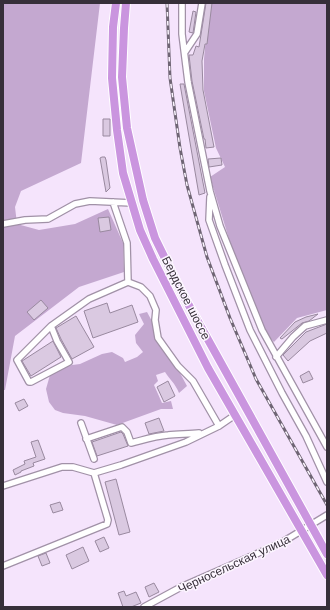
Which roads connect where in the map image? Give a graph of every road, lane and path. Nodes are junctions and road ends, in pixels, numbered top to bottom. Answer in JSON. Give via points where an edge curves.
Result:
{"nodes":[{"id":1,"x":116,"y":3,"type":"edge"},
{"id":2,"x":126,"y":3,"type":"edge"},
{"id":3,"x":182,"y":3,"type":"edge"},
{"id":4,"x":202,"y":3,"type":"edge"},
{"id":5,"x":184,"y":52,"type":"junction"},
{"id":6,"x":210,"y":191,"type":"junction"},
{"id":7,"x":112,"y":202,"type":"junction"},
{"id":8,"x":132,"y":203,"type":"junction"},
{"id":9,"x":3,"y":224,"type":"edge"},
{"id":10,"x":128,"y":282,"type":"junction"},
{"id":11,"x":181,"y":291,"type":"junction"},
{"id":12,"x":172,"y":297,"type":"junction"},
{"id":13,"x":327,"y":320,"type":"edge"},
{"id":14,"x":51,"y":326,"type":"junction"},
{"id":15,"x":276,"y":357,"type":"junction"},
{"id":16,"x":235,"y":415,"type":"junction"},
{"id":17,"x":81,"y":423,"type":"dead end"},
{"id":18,"x":219,"y":426,"type":"junction"},
{"id":19,"x":206,"y":432,"type":"junction"},
{"id":20,"x":86,"y":439,"type":"junction"},
{"id":21,"x":327,"y":448,"type":"edge"},
{"id":22,"x":94,"y":459,"type":"dead end"},
{"id":23,"x":94,"y":473,"type":"junction"},
{"id":24,"x":327,"y":482,"type":"edge"},
{"id":25,"x":3,"y":486,"type":"edge"},
{"id":26,"x":326,"y":516,"type":"edge"},
{"id":27,"x":311,"y":525,"type":"junction"},
{"id":28,"x":302,"y":531,"type":"junction"},
{"id":29,"x":327,"y":554,"type":"edge"},
{"id":30,"x":3,"y":566,"type":"edge"},
{"id":31,"x":327,"y":575,"type":"edge"},
{"id":32,"x":144,"y":607,"type":"edge"}],
"edges":[{"from":1,"to":8,"type":"highway","name":"Бердское шоссе","via":[[112,78],[123,173]]},
{"from":2,"to":11,"type":"highway","name":"Бердское шоссе","via":[[122,77],[127,128],[143,200],[155,238]]},
{"from":3,"to":5,"type":"street"},
{"from":4,"to":5,"type":"street","via":[[197,34]]},
{"from":5,"to":6,"type":"street"},
{"from":6,"to":15,"type":"street","via":[[220,226],[262,330]]},
{"from":6,"to":24,"type":"street","via":[[209,220],[250,330],[306,436]]},
{"from":7,"to":8,"type":"street"},
{"from":7,"to":9,"type":"street","via":[[90,201],[75,204],[48,219]]},
{"from":7,"to":10,"type":"street","via":[[127,243]]},
{"from":8,"to":12,"type":"highway","name":"Бердское шоссе","via":[[140,230]]},
{"from":10,"to":14,"type":"street","via":[[89,299]]},
{"from":10,"to":18,"type":"street","via":[[142,287],[150,296],[156,310],[158,338],[178,366],[193,381]]},
{"from":11,"to":12,"type":"highway"},
{"from":11,"to":27,"type":"highway","name":"Бердское шоссе"},
{"from":12,"to":16,"type":"highway","name":"Бердское шоссе"},
{"from":13,"to":15,"type":"street","via":[[305,326]]},
{"from":14,"to":14,"type":"street","via":[[69,362],[29,382],[17,360]]},
{"from":15,"to":21,"type":"street"},
{"from":16,"to":18,"type":"street"},
{"from":16,"to":28,"type":"highway","name":"Бердское шоссе"},
{"from":17,"to":20,"type":"street"},
{"from":18,"to":19,"type":"street"},
{"from":19,"to":20,"type":"street","via":[[169,435],[131,443],[122,427]]},
{"from":19,"to":23,"type":"street","via":[[157,453]]},
{"from":20,"to":22,"type":"street"},
{"from":23,"to":25,"type":"street","via":[[73,466],[62,466]]},
{"from":23,"to":30,"type":"street","via":[[107,524]]},
{"from":26,"to":27,"type":"street","name":"Черносельская улица"},
{"from":27,"to":28,"type":"street","name":"Черносельская улица"},
{"from":27,"to":29,"type":"highway","name":"Бердское шоссе"},
{"from":28,"to":31,"type":"highway","name":"Бердское шоссе"},
{"from":28,"to":32,"type":"street","name":"Черносельская улица"}]}
